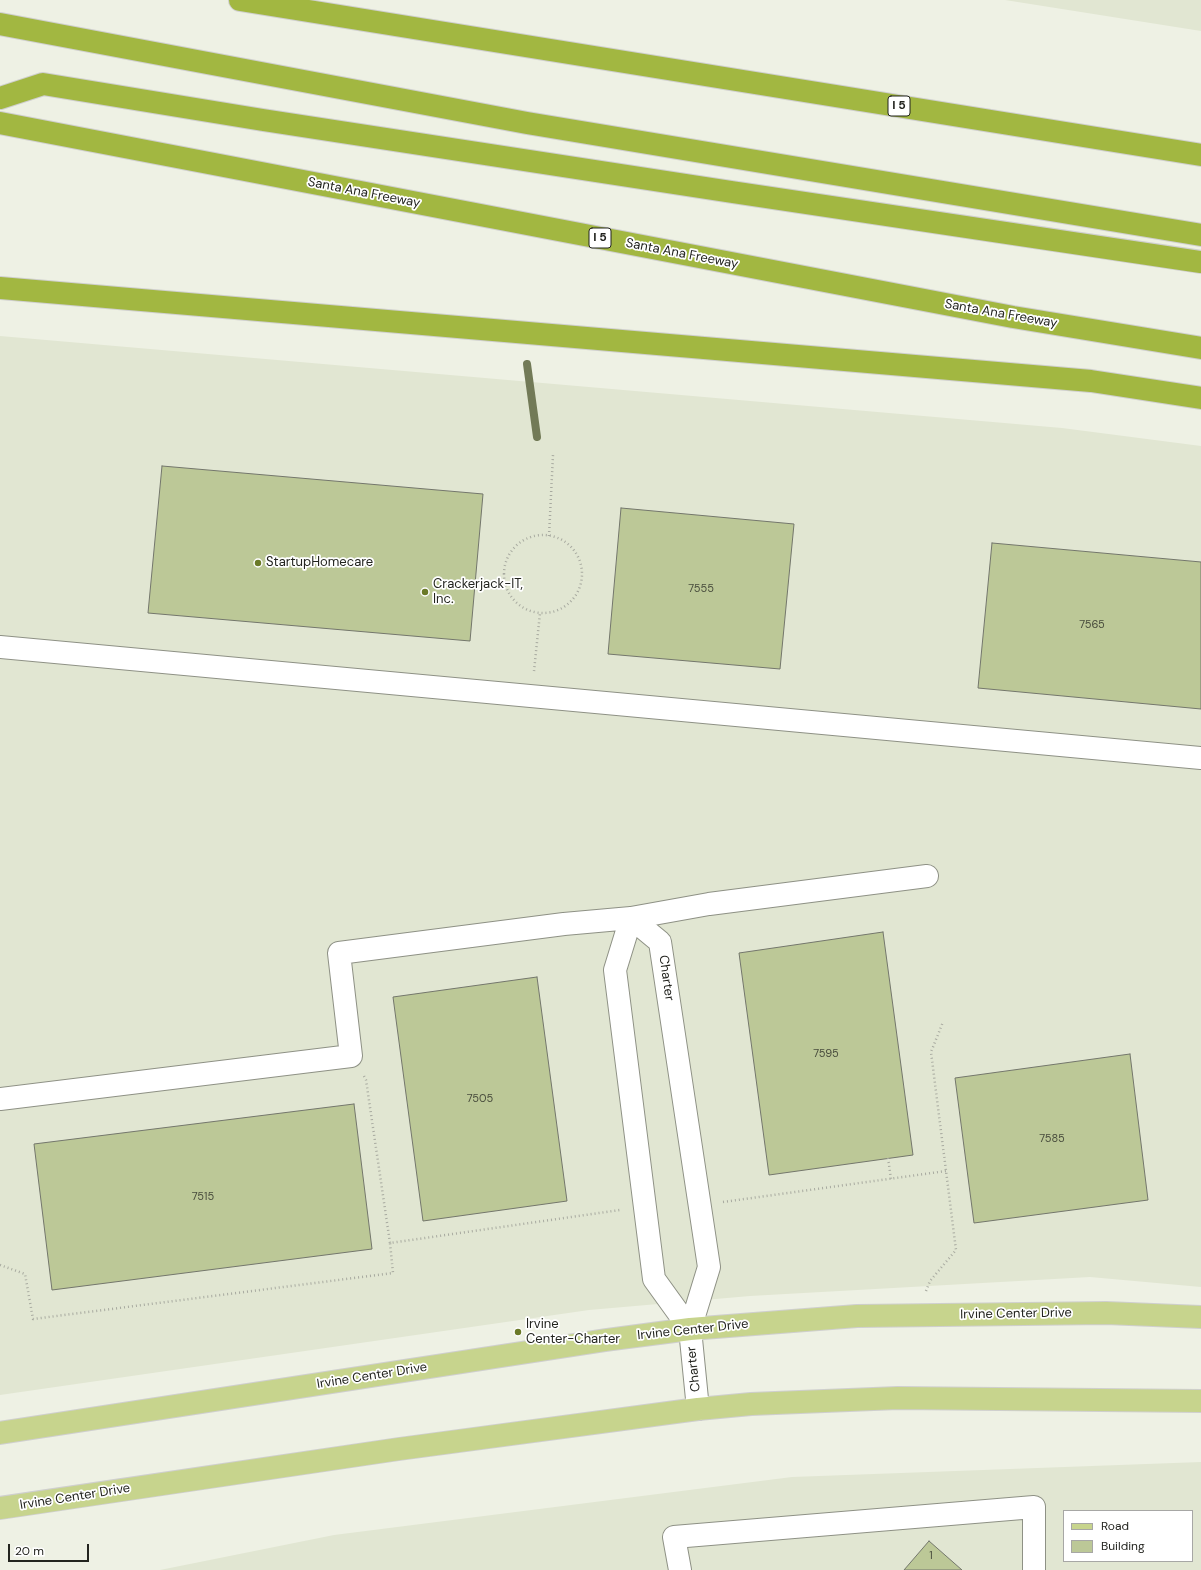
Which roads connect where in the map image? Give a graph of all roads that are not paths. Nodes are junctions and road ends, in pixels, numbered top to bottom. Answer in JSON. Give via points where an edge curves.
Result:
{"nodes":[{"id":1,"x":240,"y":0,"type":"edge"},
{"id":2,"x":0,"y":24,"type":"edge"},
{"id":3,"x":0,"y":98,"type":"edge"},
{"id":4,"x":0,"y":124,"type":"edge"},
{"id":5,"x":1201,"y":155,"type":"edge"},
{"id":6,"x":1201,"y":235,"type":"edge"},
{"id":7,"x":1201,"y":262,"type":"edge"},
{"id":8,"x":0,"y":288,"type":"edge"},
{"id":9,"x":1201,"y":348,"type":"edge"},
{"id":10,"x":1201,"y":398,"type":"edge"},
{"id":11,"x":0,"y":647,"type":"edge"},
{"id":12,"x":1201,"y":758,"type":"edge"},
{"id":13,"x":927,"y":876,"type":"dead end"},
{"id":14,"x":631,"y":918,"type":"junction"},
{"id":15,"x":0,"y":1099,"type":"edge"},
{"id":16,"x":1201,"y":1317,"type":"edge"},
{"id":17,"x":690,"y":1329,"type":"junction"},
{"id":18,"x":1201,"y":1401,"type":"edge"},
{"id":19,"x":698,"y":1409,"type":"junction"},
{"id":20,"x":0,"y":1433,"type":"edge"},
{"id":21,"x":0,"y":1508,"type":"edge"},
{"id":22,"x":680,"y":1570,"type":"edge"},
{"id":23,"x":1034,"y":1570,"type":"edge"}],
"edges":[{"from":1,"to":5,"type":"highway","number":"I 5"},
{"from":2,"to":6,"type":"highway","via":[[527,123]]},
{"from":3,"to":7,"type":"highway","via":[[43,84],[255,119]]},
{"from":4,"to":9,"type":"highway","name":"Santa Ana Freeway","number":"I 5","via":[[1013,318]]},
{"from":8,"to":10,"type":"highway","via":[[1091,381]]},
{"from":11,"to":12,"type":"street"},
{"from":13,"to":14,"type":"street","via":[[709,904]]},
{"from":14,"to":15,"type":"street","via":[[564,924],[339,953],[351,1056]]},
{"from":14,"to":17,"type":"street","name":"Charter","via":[[615,970],[654,1279]]},
{"from":14,"to":17,"type":"street","name":"Charter","via":[[660,942],[709,1267]]},
{"from":16,"to":17,"type":"main road","name":"Irvine Center Drive","via":[[1106,1313],[857,1316]]},
{"from":17,"to":19,"type":"street","name":"Charter"},
{"from":17,"to":20,"type":"main road","name":"Irvine Center Drive"},
{"from":18,"to":19,"type":"main road","name":"Irvine Center Drive","via":[[898,1398],[751,1404]]},
{"from":19,"to":21,"type":"main road","name":"Irvine Center Drive"},
{"from":22,"to":23,"type":"street","via":[[674,1537],[1034,1507]]}]}
